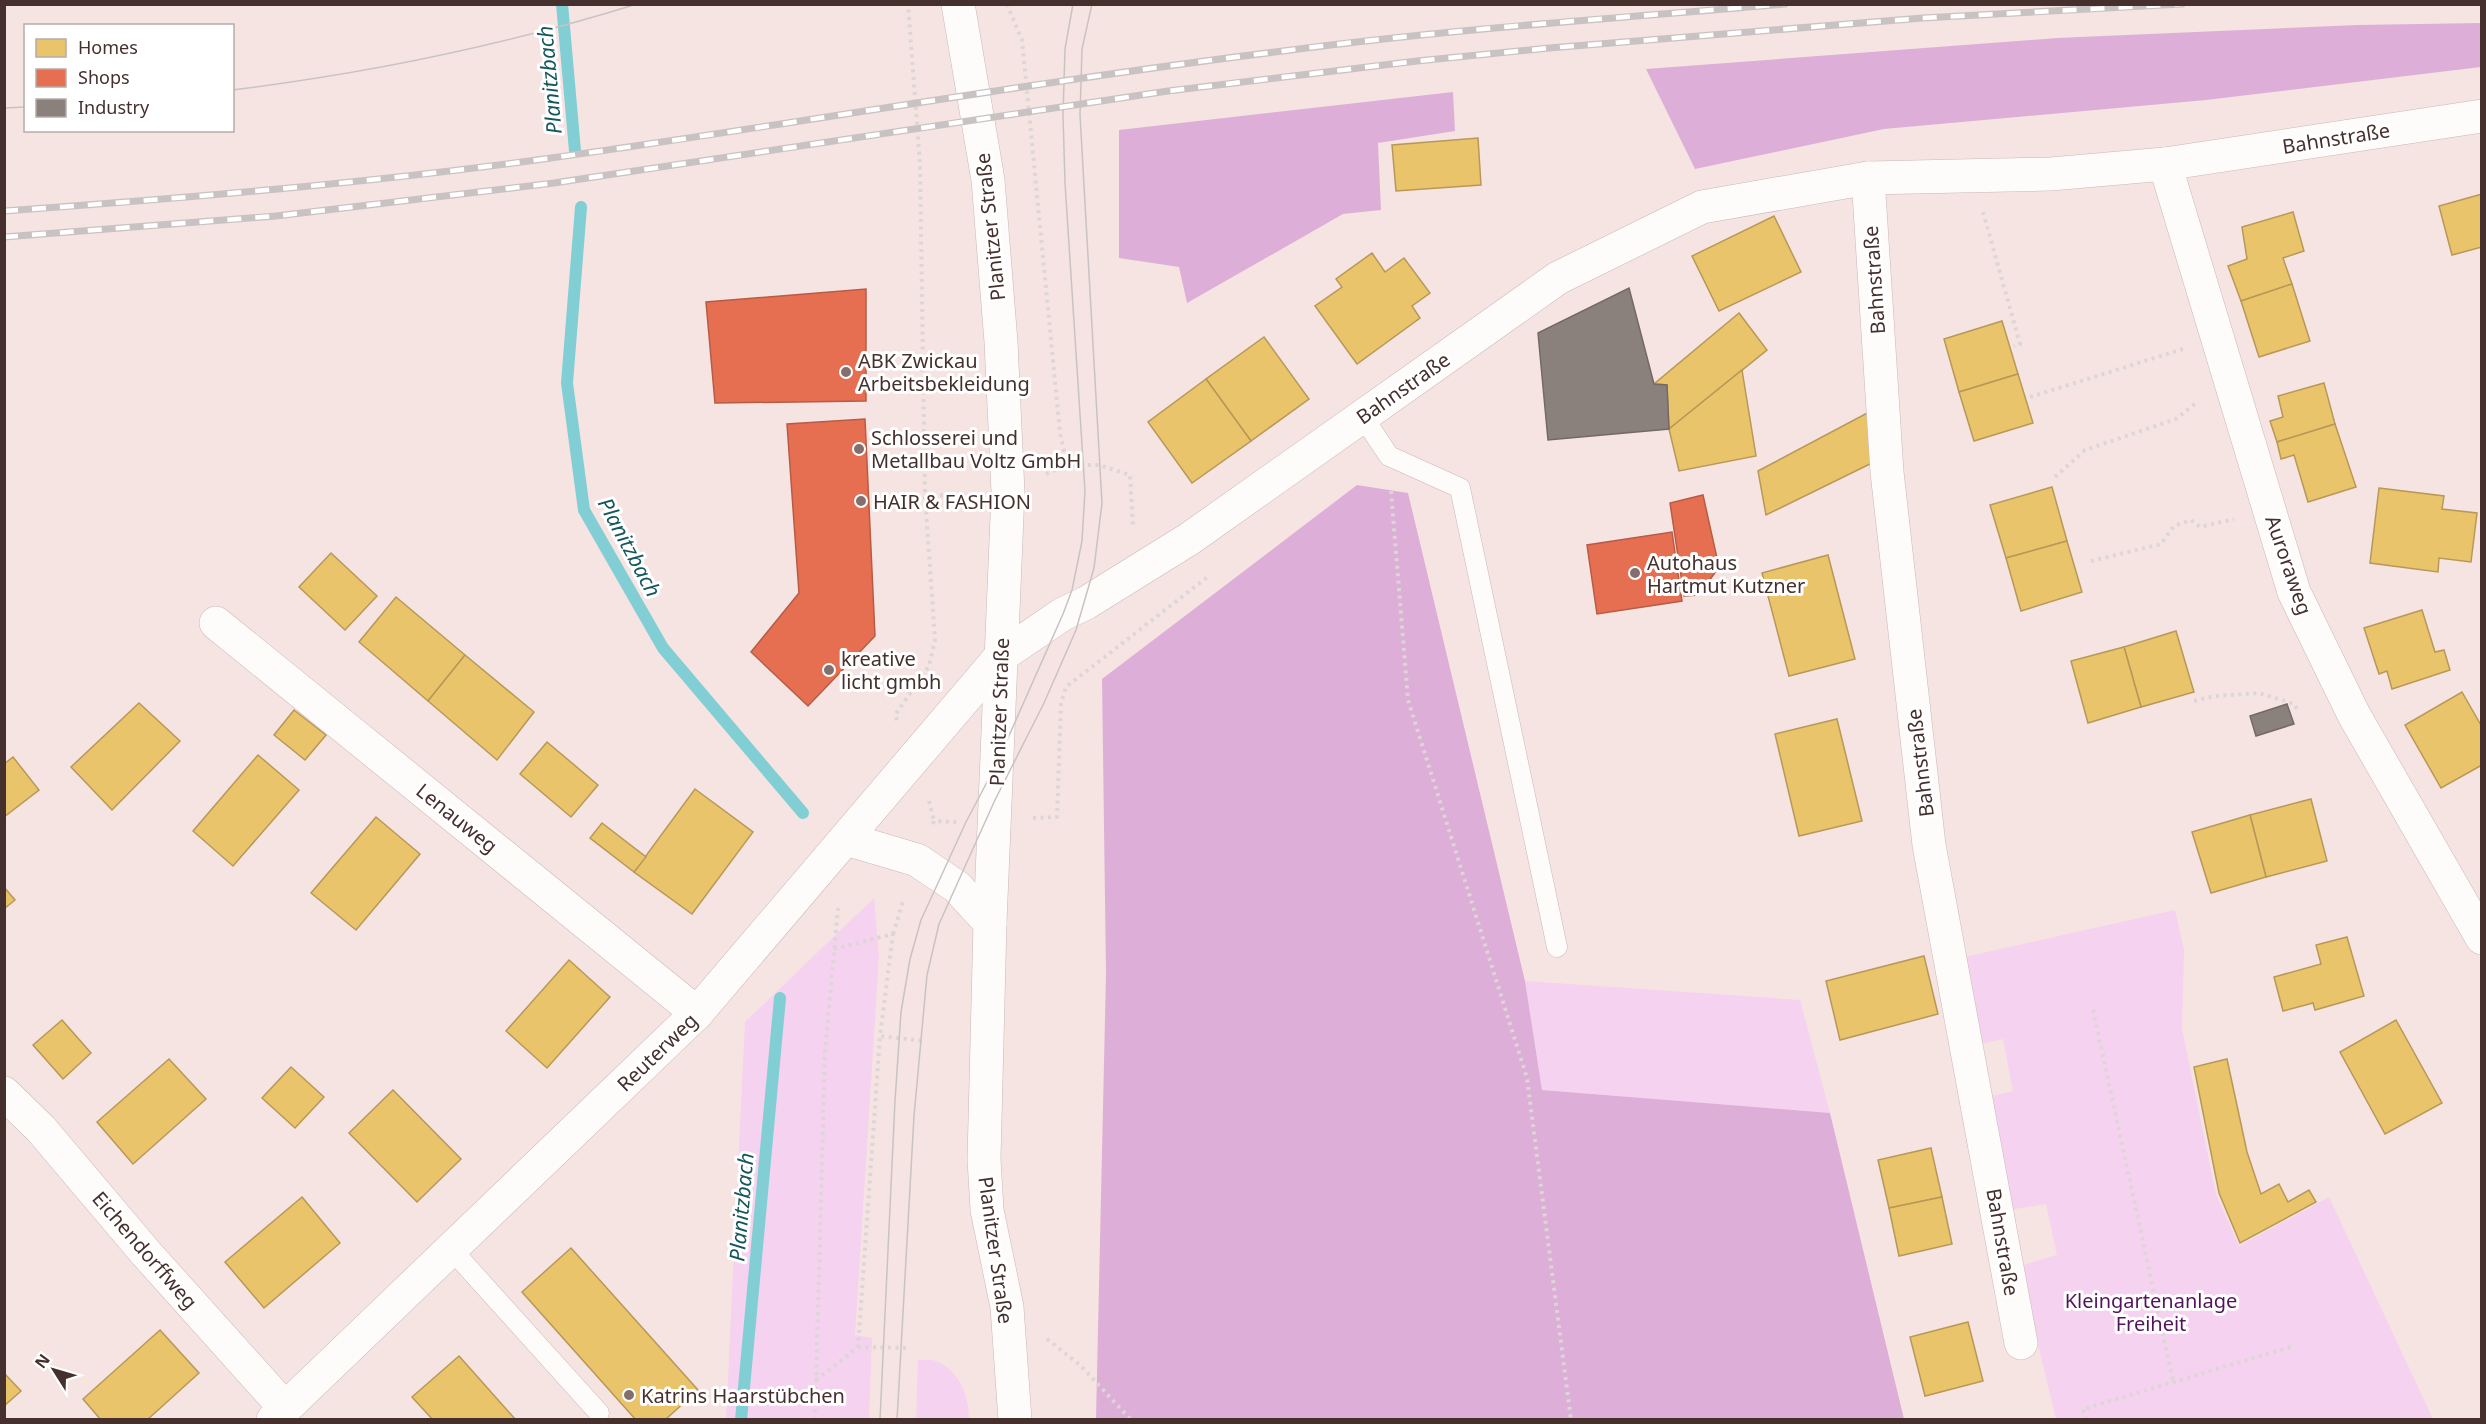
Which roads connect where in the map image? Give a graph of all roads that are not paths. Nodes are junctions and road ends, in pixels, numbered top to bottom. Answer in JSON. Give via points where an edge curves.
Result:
{"nodes":[{"id":1,"x":958,"y":4,"type":"edge"},
{"id":2,"x":2481,"y":116,"type":"edge"},
{"id":3,"x":2165,"y":164,"type":"junction"},
{"id":4,"x":1868,"y":178,"type":"junction"},
{"id":5,"x":1363,"y":417,"type":"junction"},
{"id":6,"x":216,"y":623,"type":"dead end"},
{"id":7,"x":1001,"y":656,"type":"junction"},
{"id":8,"x":846,"y":839,"type":"junction"},
{"id":9,"x":990,"y":923,"type":"junction"},
{"id":10,"x":2481,"y":938,"type":"edge"},
{"id":11,"x":1557,"y":947,"type":"dead end"},
{"id":12,"x":697,"y":1013,"type":"junction"},
{"id":13,"x":4,"y":1093,"type":"edge"},
{"id":14,"x":452,"y":1250,"type":"junction"},
{"id":15,"x":2021,"y":1343,"type":"dead end"},
{"id":16,"x":599,"y":1413,"type":"dead end"},
{"id":17,"x":279,"y":1414,"type":"edge"},
{"id":18,"x":1015,"y":1419,"type":"edge"}],
"edges":[{"from":1,"to":7,"type":"street","name":"Planitzer Straße","via":[[988,180],[1001,342],[1009,513]]},
{"from":2,"to":3,"type":"street","name":"Bahnstraße"},
{"from":3,"to":4,"type":"street","name":"Bahnstraße","via":[[2051,174]]},
{"from":3,"to":10,"type":"street","name":"Auroraweg","via":[[2294,592],[2347,700]]},
{"from":4,"to":5,"type":"street","name":"Bahnstraße","via":[[1702,207],[1558,278]]},
{"from":4,"to":15,"type":"street","name":"Bahnstraße","via":[[1887,472],[1929,845]]},
{"from":5,"to":7,"type":"street","name":"Bahnstraße","via":[[1189,539]]},
{"from":5,"to":11,"type":"lane","via":[[1389,456],[1460,488]]},
{"from":6,"to":12,"type":"street","name":"Lenauweg"},
{"from":7,"to":8,"type":"street","name":"Reuterweg"},
{"from":7,"to":9,"type":"street","name":"Planitzer Straße"},
{"from":8,"to":9,"type":"street","via":[[917,860],[957,887]]},
{"from":8,"to":12,"type":"street","name":"Reuterweg"},
{"from":9,"to":18,"type":"street","name":"Planitzer Straße","via":[[984,1159],[987,1210],[1006,1307]]},
{"from":12,"to":14,"type":"street","name":"Reuterweg"},
{"from":13,"to":17,"type":"street","name":"Eichendorffweg","via":[[41,1129]]},
{"from":14,"to":16,"type":"lane"},
{"from":14,"to":17,"type":"street","name":"Reuterweg"}]}
